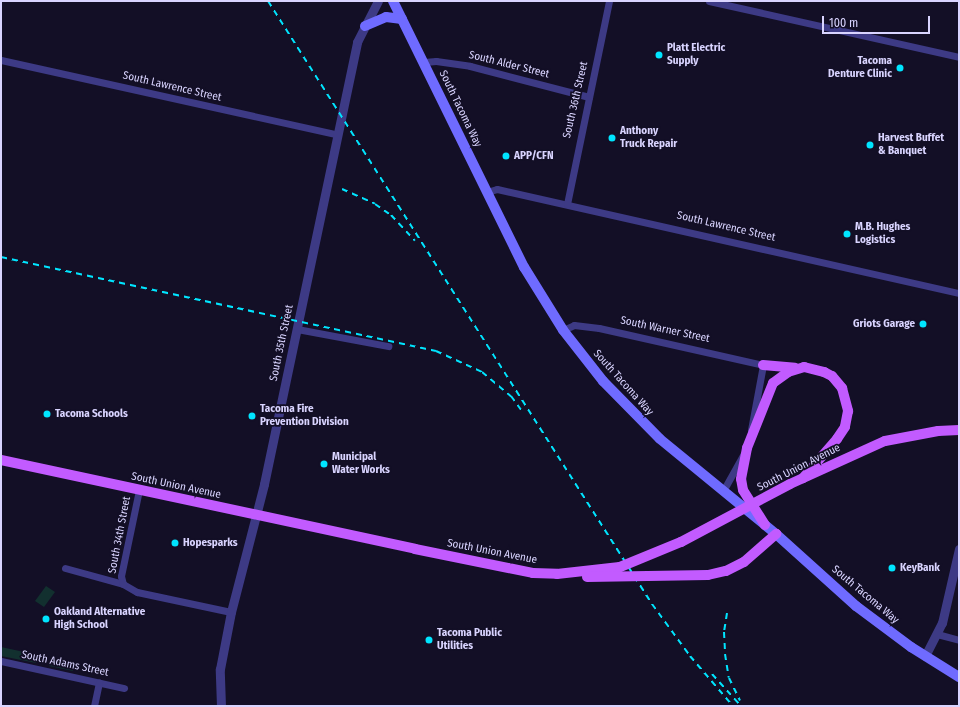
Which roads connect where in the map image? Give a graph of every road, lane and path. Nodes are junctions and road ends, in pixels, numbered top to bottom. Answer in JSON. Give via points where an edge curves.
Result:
{"nodes":[{"id":1,"x":378,"y":1,"type":"edge"},
{"id":2,"x":393,"y":1,"type":"edge"},
{"id":3,"x":609,"y":1,"type":"edge"},
{"id":4,"x":709,"y":1,"type":"edge"},
{"id":5,"x":402,"y":19,"type":"junction"},
{"id":6,"x":365,"y":26,"type":"junction"},
{"id":7,"x":959,"y":57,"type":"edge"},
{"id":8,"x":1,"y":60,"type":"edge"},
{"id":9,"x":424,"y":62,"type":"junction"},
{"id":10,"x":589,"y":97,"type":"junction"},
{"id":11,"x":338,"y":135,"type":"junction"},
{"id":12,"x":487,"y":192,"type":"junction"},
{"id":13,"x":568,"y":204,"type":"junction"},
{"id":14,"x":959,"y":293,"type":"edge"},
{"id":15,"x":297,"y":329,"type":"junction"},
{"id":16,"x":562,"y":330,"type":"junction"},
{"id":17,"x":388,"y":346,"type":"dead end"},
{"id":18,"x":763,"y":365,"type":"junction"},
{"id":19,"x":795,"y":368,"type":"junction"},
{"id":20,"x":959,"y":430,"type":"edge"},
{"id":21,"x":747,"y":448,"type":"junction"},
{"id":22,"x":1,"y":460,"type":"edge"},
{"id":23,"x":803,"y":478,"type":"junction"},
{"id":24,"x":139,"y":490,"type":"junction"},
{"id":25,"x":722,"y":491,"type":"junction"},
{"id":26,"x":256,"y":515,"type":"junction"},
{"id":27,"x":765,"y":525,"type":"junction"},
{"id":28,"x":776,"y":534,"type":"junction"},
{"id":29,"x":959,"y":549,"type":"edge"},
{"id":30,"x":65,"y":568,"type":"dead end"},
{"id":31,"x":557,"y":574,"type":"junction"},
{"id":32,"x":123,"y":584,"type":"junction"},
{"id":33,"x":231,"y":612,"type":"junction"},
{"id":34,"x":937,"y":634,"type":"junction"},
{"id":35,"x":959,"y":640,"type":"edge"},
{"id":36,"x":925,"y":656,"type":"junction"},
{"id":37,"x":1,"y":661,"type":"edge"},
{"id":38,"x":959,"y":677,"type":"edge"},
{"id":39,"x":99,"y":683,"type":"junction"},
{"id":40,"x":124,"y":688,"type":"dead end"},
{"id":41,"x":94,"y":706,"type":"edge"},
{"id":42,"x":221,"y":706,"type":"edge"}],
"edges":[{"from":1,"to":6,"type":"street","name":"South 35th Street"},
{"from":2,"to":5,"type":"main road","name":"South Tacoma Way"},
{"from":3,"to":10,"type":"street","name":"South 36th Street"},
{"from":4,"to":7,"type":"street"},
{"from":5,"to":6,"type":"main road","via":[[386,17]]},
{"from":5,"to":9,"type":"main road","name":"South Tacoma Way"},
{"from":6,"to":11,"type":"street","name":"South 35th Street","via":[[357,42]]},
{"from":8,"to":11,"type":"street","name":"South Lawrence Street"},
{"from":9,"to":10,"type":"street","name":"South Alder Street","via":[[436,61],[470,66]]},
{"from":9,"to":12,"type":"main road","name":"South Tacoma Way"},
{"from":10,"to":13,"type":"street","name":"South 36th Street"},
{"from":11,"to":15,"type":"street","name":"South 35th Street"},
{"from":12,"to":13,"type":"street","name":"South Lawrence Street","via":[[498,188]]},
{"from":12,"to":16,"type":"main road","name":"South Tacoma Way","via":[[524,267]]},
{"from":13,"to":14,"type":"street","name":"South Lawrence Street"},
{"from":15,"to":17,"type":"street"},
{"from":15,"to":26,"type":"street","name":"South 35th Street"},
{"from":16,"to":18,"type":"street","name":"South Warner Street","via":[[574,324],[599,328]]},
{"from":16,"to":25,"type":"main road","name":"South Tacoma Way","via":[[602,381],[632,413]]},
{"from":18,"to":19,"type":"main road"},
{"from":18,"to":21,"type":"street"},
{"from":19,"to":21,"type":"main road","via":[[773,384]]},
{"from":19,"to":23,"type":"main road","via":[[814,368],[832,376],[842,388],[848,407],[847,419],[837,439]]},
{"from":20,"to":23,"type":"main road","name":"South Union Avenue","via":[[938,431],[885,442]]},
{"from":21,"to":25,"type":"street"},
{"from":21,"to":27,"type":"main road","via":[[741,479],[743,490]]},
{"from":22,"to":24,"type":"main road","name":"South Union Avenue"},
{"from":23,"to":31,"type":"main road","name":"South Union Avenue","bridge":true,"via":[[649,557],[620,567]]},
{"from":24,"to":26,"type":"main road","name":"South Union Avenue"},
{"from":24,"to":32,"type":"street","name":"South 34th Street","via":[[122,576]]},
{"from":25,"to":27,"type":"main road","name":"South Tacoma Way"},
{"from":26,"to":31,"type":"main road","name":"South Union Avenue","bridge":true,"via":[[503,568]]},
{"from":26,"to":33,"type":"street","name":"South 35th Street"},
{"from":27,"to":28,"type":"main road","name":"South Tacoma Way"},
{"from":28,"to":31,"type":"main road","bridge":true,"via":[[744,562],[726,571],[708,575],[631,578]]},
{"from":28,"to":36,"type":"main road","name":"South Tacoma Way","via":[[856,606]]},
{"from":29,"to":34,"type":"street","via":[[945,614]]},
{"from":30,"to":32,"type":"street"},
{"from":32,"to":33,"type":"street","via":[[137,592]]},
{"from":33,"to":42,"type":"street","name":"South 35th Street","via":[[220,669]]},
{"from":34,"to":35,"type":"street"},
{"from":34,"to":36,"type":"street"},
{"from":36,"to":38,"type":"main road","name":"South Tacoma Way"},
{"from":37,"to":39,"type":"street","name":"South Adams Street"},
{"from":39,"to":40,"type":"street","name":"South Adams Street"},
{"from":39,"to":41,"type":"street"}]}
